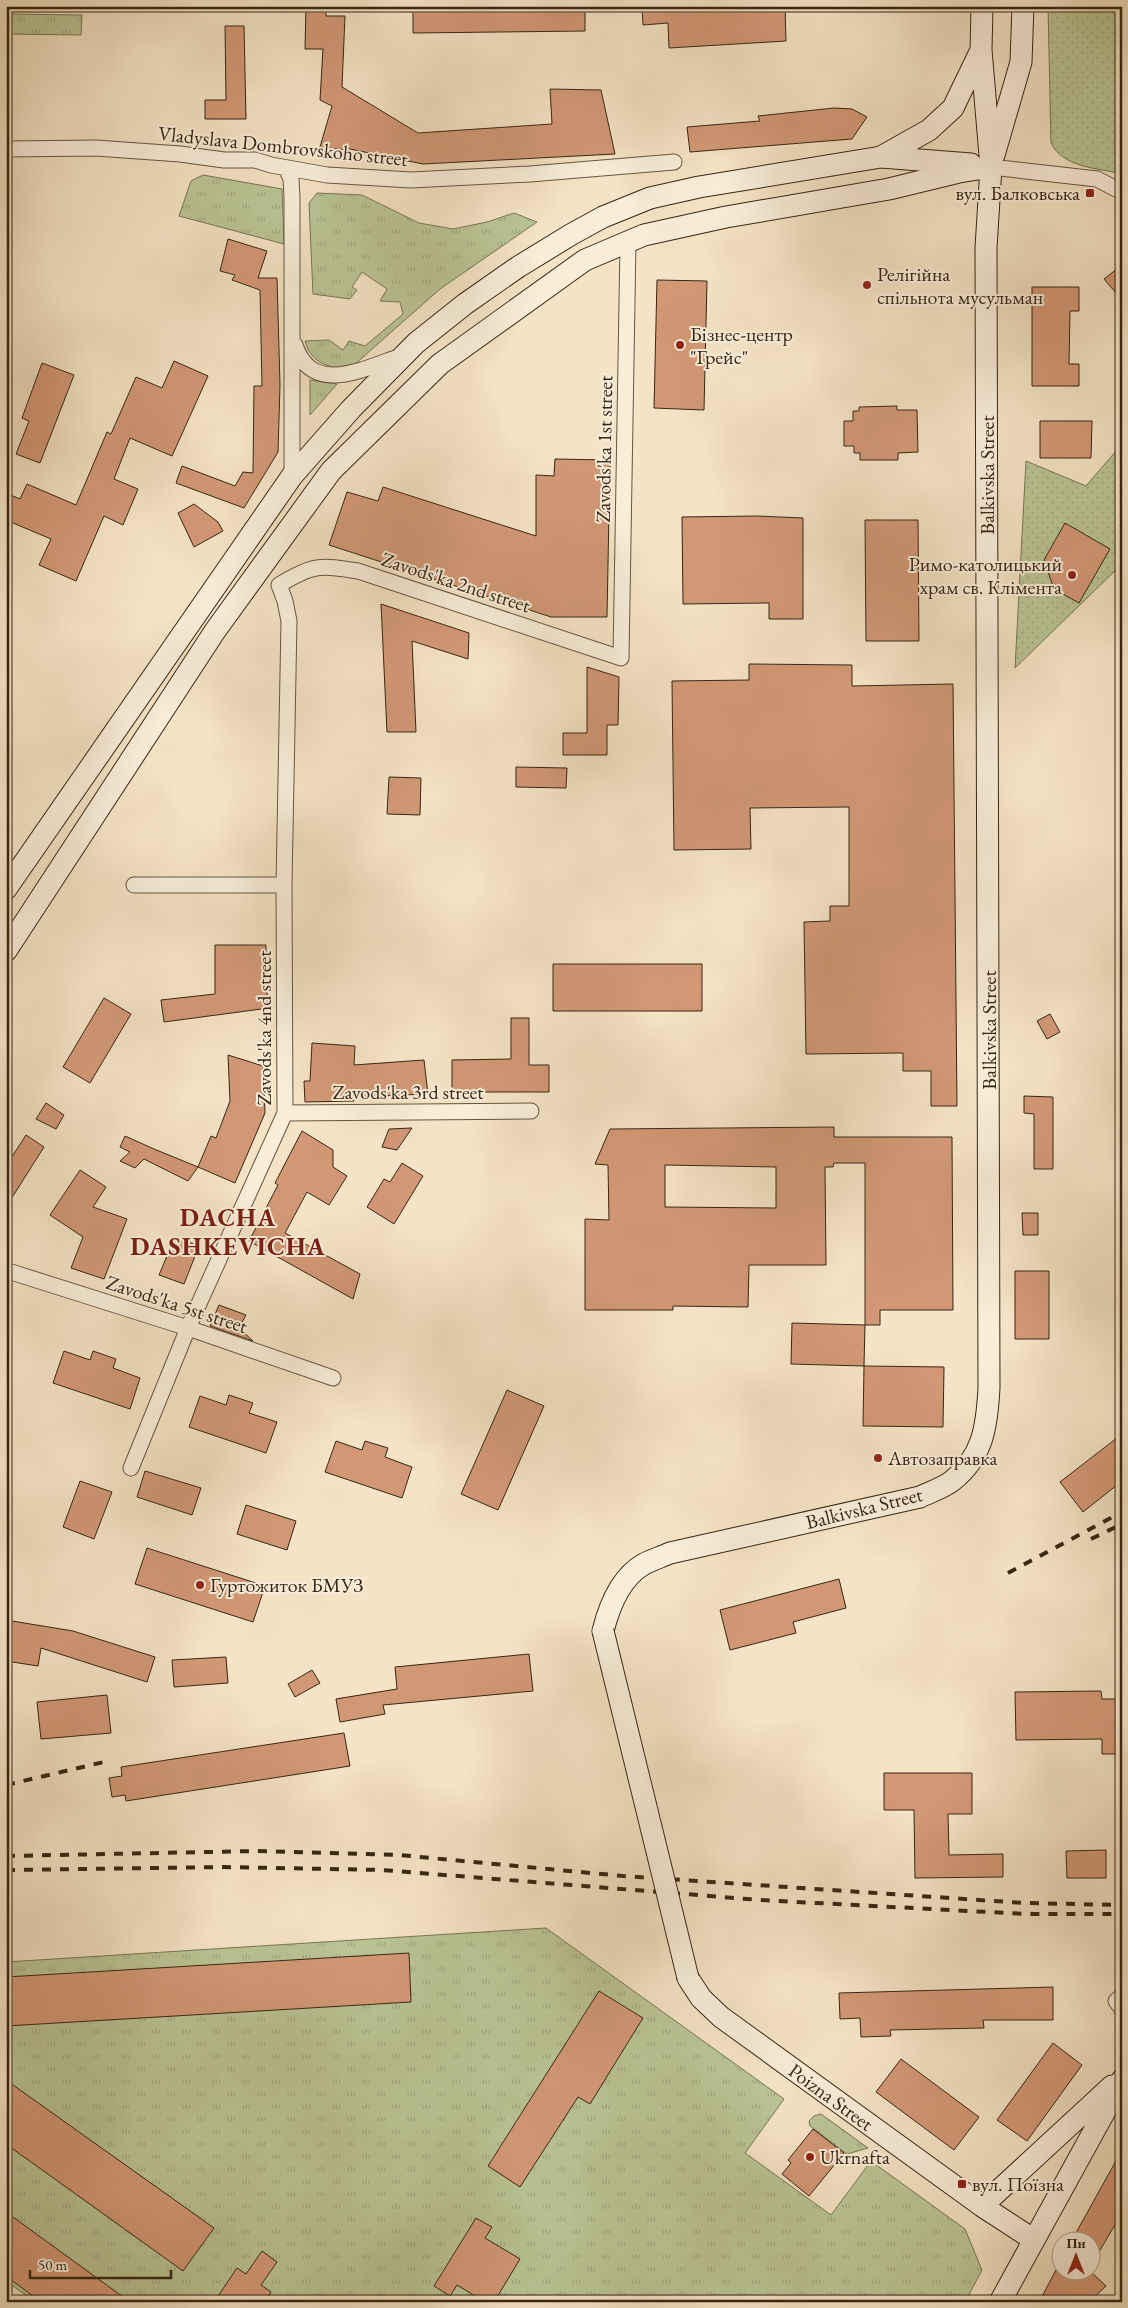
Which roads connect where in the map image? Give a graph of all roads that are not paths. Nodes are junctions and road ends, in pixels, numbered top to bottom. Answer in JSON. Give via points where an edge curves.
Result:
{"nodes":[{"id":1,"x":982,"y":6,"type":"edge"},
{"id":2,"x":1022,"y":6,"type":"edge"},
{"id":3,"x":981,"y":50,"type":"junction"},
{"id":4,"x":6,"y":150,"type":"edge"},
{"id":5,"x":881,"y":156,"type":"junction"},
{"id":6,"x":674,"y":162,"type":"dead end"},
{"id":7,"x":286,"y":168,"type":"junction"},
{"id":8,"x":991,"y":168,"type":"junction"},
{"id":9,"x":1122,"y":192,"type":"edge"},
{"id":10,"x":628,"y":242,"type":"junction"},
{"id":11,"x":294,"y":340,"type":"junction"},
{"id":12,"x":405,"y":354,"type":"junction"},
{"id":13,"x":292,"y":476,"type":"junction"},
{"id":14,"x":253,"y":579,"type":"junction"},
{"id":15,"x":279,"y":584,"type":"junction"},
{"id":16,"x":621,"y":658,"type":"joint"},
{"id":17,"x":134,"y":885,"type":"dead end"},
{"id":18,"x":284,"y":885,"type":"junction"},
{"id":19,"x":6,"y":889,"type":"edge"},
{"id":20,"x":6,"y":950,"type":"edge"},
{"id":21,"x":531,"y":1111,"type":"dead end"},
{"id":22,"x":285,"y":1113,"type":"junction"},
{"id":23,"x":8,"y":1270,"type":"dead end"},
{"id":24,"x":188,"y":1328,"type":"junction"},
{"id":25,"x":333,"y":1378,"type":"dead end"},
{"id":26,"x":131,"y":1468,"type":"dead end"},
{"id":27,"x":602,"y":1631,"type":"joint"},
{"id":28,"x":1122,"y":2078,"type":"edge"},
{"id":29,"x":982,"y":2206,"type":"junction"},
{"id":30,"x":1034,"y":2240,"type":"junction"},
{"id":31,"x":1000,"y":2302,"type":"edge"}],
"edges":[{"from":1,"to":3,"type":"street","name":"Balkivska Street"},
{"from":2,"to":8,"type":"street","name":"Balkivska Street","via":[[1021,62]]},
{"from":3,"to":5,"type":"street","via":[[953,108],[930,130]]},
{"from":3,"to":8,"type":"street","name":"Balkivska Street"},
{"from":4,"to":7,"type":"street","name":"Vladyslava Dombrovskoho street","via":[[106,149],[256,160]]},
{"from":5,"to":8,"type":"street","via":[[960,162]]},
{"from":5,"to":12,"type":"street","via":[[699,187],[650,198],[603,217],[503,277]]},
{"from":6,"to":7,"type":"street","name":"Vladyslava Dombrovskoho street","via":[[412,180],[327,175]]},
{"from":7,"to":11,"type":"street","via":[[292,191]]},
{"from":8,"to":9,"type":"street","via":[[1096,179]]},
{"from":8,"to":10,"type":"street","via":[[726,217],[644,235]]},
{"from":8,"to":27,"type":"street","name":"Balkivska Street","via":[[986,248],[987,1423],[975,1457],[951,1482],[920,1497],[670,1553],[642,1565],[612,1602]]},
{"from":10,"to":14,"type":"street","via":[[585,260],[440,364],[331,471]]},
{"from":10,"to":16,"type":"street","name":"Zavods'ka 1st street"},
{"from":11,"to":12,"type":"street","via":[[300,359],[306,366],[328,376]]},
{"from":11,"to":13,"type":"street"},
{"from":12,"to":13,"type":"street"},
{"from":13,"to":19,"type":"street"},
{"from":14,"to":15,"type":"street"},
{"from":14,"to":20,"type":"street","via":[[215,631]]},
{"from":15,"to":16,"type":"street","name":"Zavods'ka 2nd street","via":[[301,571],[325,565],[358,571]]},
{"from":15,"to":18,"type":"street","name":"Zavods'ka 4nd street","via":[[289,621]]},
{"from":17,"to":18,"type":"street"},
{"from":18,"to":22,"type":"street","name":"Zavods'ka 4nd street"},
{"from":21,"to":22,"type":"street","name":"Zavods'ka 3rd street"},
{"from":22,"to":24,"type":"street","name":"Zavods'ka 4nd street"},
{"from":23,"to":24,"type":"street","name":"Zavods'ka 5st street"},
{"from":24,"to":25,"type":"street","name":"Zavods'ka 5st street"},
{"from":24,"to":26,"type":"street","name":"Zavods'ka 4nd street"},
{"from":27,"to":29,"type":"street","name":"Poizna Street","bridge":true,"via":[[688,1978],[701,1998],[721,2017]]},
{"from":28,"to":29,"type":"street"},
{"from":28,"to":30,"type":"street"},
{"from":29,"to":30,"type":"street","name":"Poizna Street"},
{"from":30,"to":31,"type":"street"}]}
